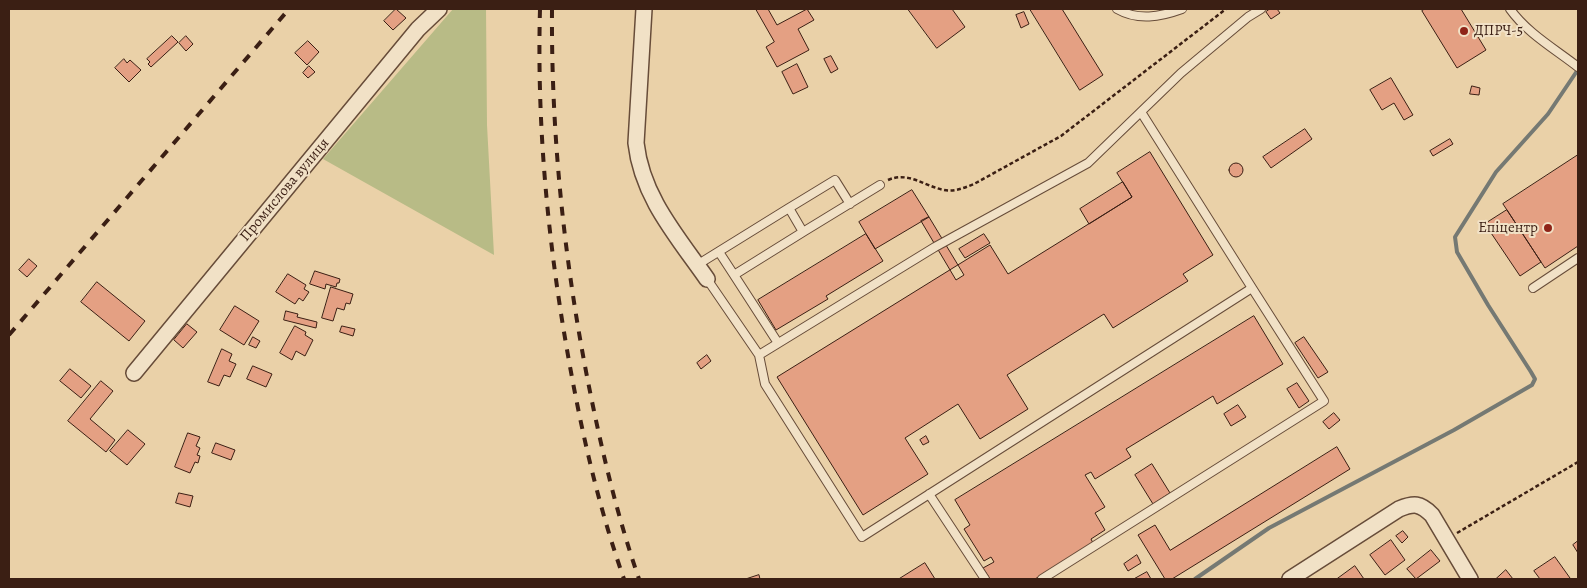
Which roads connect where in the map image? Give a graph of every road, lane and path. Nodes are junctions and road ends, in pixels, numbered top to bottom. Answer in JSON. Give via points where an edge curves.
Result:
{"nodes":[{"id":1,"x":439,"y":9,"type":"edge"},
{"id":2,"x":644,"y":9,"type":"edge"},
{"id":3,"x":1117,"y":9,"type":"edge"},
{"id":4,"x":1182,"y":9,"type":"edge"},
{"id":5,"x":1226,"y":9,"type":"edge"},
{"id":6,"x":1260,"y":9,"type":"edge"},
{"id":7,"x":1510,"y":9,"type":"edge"},
{"id":8,"x":1578,"y":67,"type":"edge"},
{"id":9,"x":1141,"y":112,"type":"junction"},
{"id":10,"x":880,"y":185,"type":"joint"},
{"id":11,"x":850,"y":204,"type":"junction"},
{"id":12,"x":788,"y":208,"type":"junction"},
{"id":13,"x":803,"y":232,"type":"junction"},
{"id":14,"x":719,"y":252,"type":"junction"},
{"id":15,"x":1578,"y":258,"type":"edge"},
{"id":16,"x":697,"y":265,"type":"junction"},
{"id":17,"x":734,"y":275,"type":"junction"},
{"id":18,"x":707,"y":279,"type":"joint"},
{"id":19,"x":1252,"y":288,"type":"junction"},
{"id":20,"x":1533,"y":288,"type":"dead end"},
{"id":21,"x":778,"y":344,"type":"junction"},
{"id":22,"x":759,"y":355,"type":"junction"},
{"id":23,"x":134,"y":373,"type":"dead end"},
{"id":24,"x":1578,"y":462,"type":"edge"},
{"id":25,"x":929,"y":494,"type":"junction"},
{"id":26,"x":1445,"y":540,"type":"junction"},
{"id":27,"x":985,"y":579,"type":"edge"},
{"id":28,"x":1042,"y":579,"type":"edge"},
{"id":29,"x":1290,"y":579,"type":"edge"},
{"id":30,"x":1470,"y":579,"type":"edge"}],
"edges":[{"from":1,"to":23,"type":"street","name":"Промислова вулиця","via":[[418,29]]},
{"from":2,"to":16,"type":"street","via":[[636,143],[638,161],[656,206]]},
{"from":3,"to":4,"type":"lane","via":[[1143,17]]},
{"from":5,"to":10,"type":"path","via":[[1061,136],[974,184],[960,190],[945,190],[903,176],[893,177]]},
{"from":6,"to":9,"type":"lane","via":[[1181,73]]},
{"from":7,"to":8,"type":"lane","via":[[1528,28]]},
{"from":9,"to":19,"type":"lane"},
{"from":9,"to":21,"type":"lane","via":[[1088,163],[936,248]]},
{"from":10,"to":11,"type":"lane"},
{"from":11,"to":12,"type":"lane","via":[[834,180]]},
{"from":11,"to":13,"type":"lane"},
{"from":12,"to":13,"type":"lane"},
{"from":12,"to":14,"type":"lane"},
{"from":13,"to":17,"type":"lane"},
{"from":14,"to":16,"type":"lane"},
{"from":14,"to":17,"type":"lane"},
{"from":15,"to":20,"type":"lane"},
{"from":16,"to":18,"type":"street"},
{"from":17,"to":21,"type":"lane"},
{"from":18,"to":22,"type":"lane"},
{"from":19,"to":25,"type":"lane"},
{"from":19,"to":28,"type":"lane","via":[[1324,401]]},
{"from":21,"to":22,"type":"lane"},
{"from":22,"to":25,"type":"lane","via":[[765,384],[862,537]]},
{"from":24,"to":26,"type":"path"},
{"from":25,"to":27,"type":"lane"},
{"from":26,"to":29,"type":"street","via":[[1425,508],[1409,505]]},
{"from":26,"to":30,"type":"street"}]}
